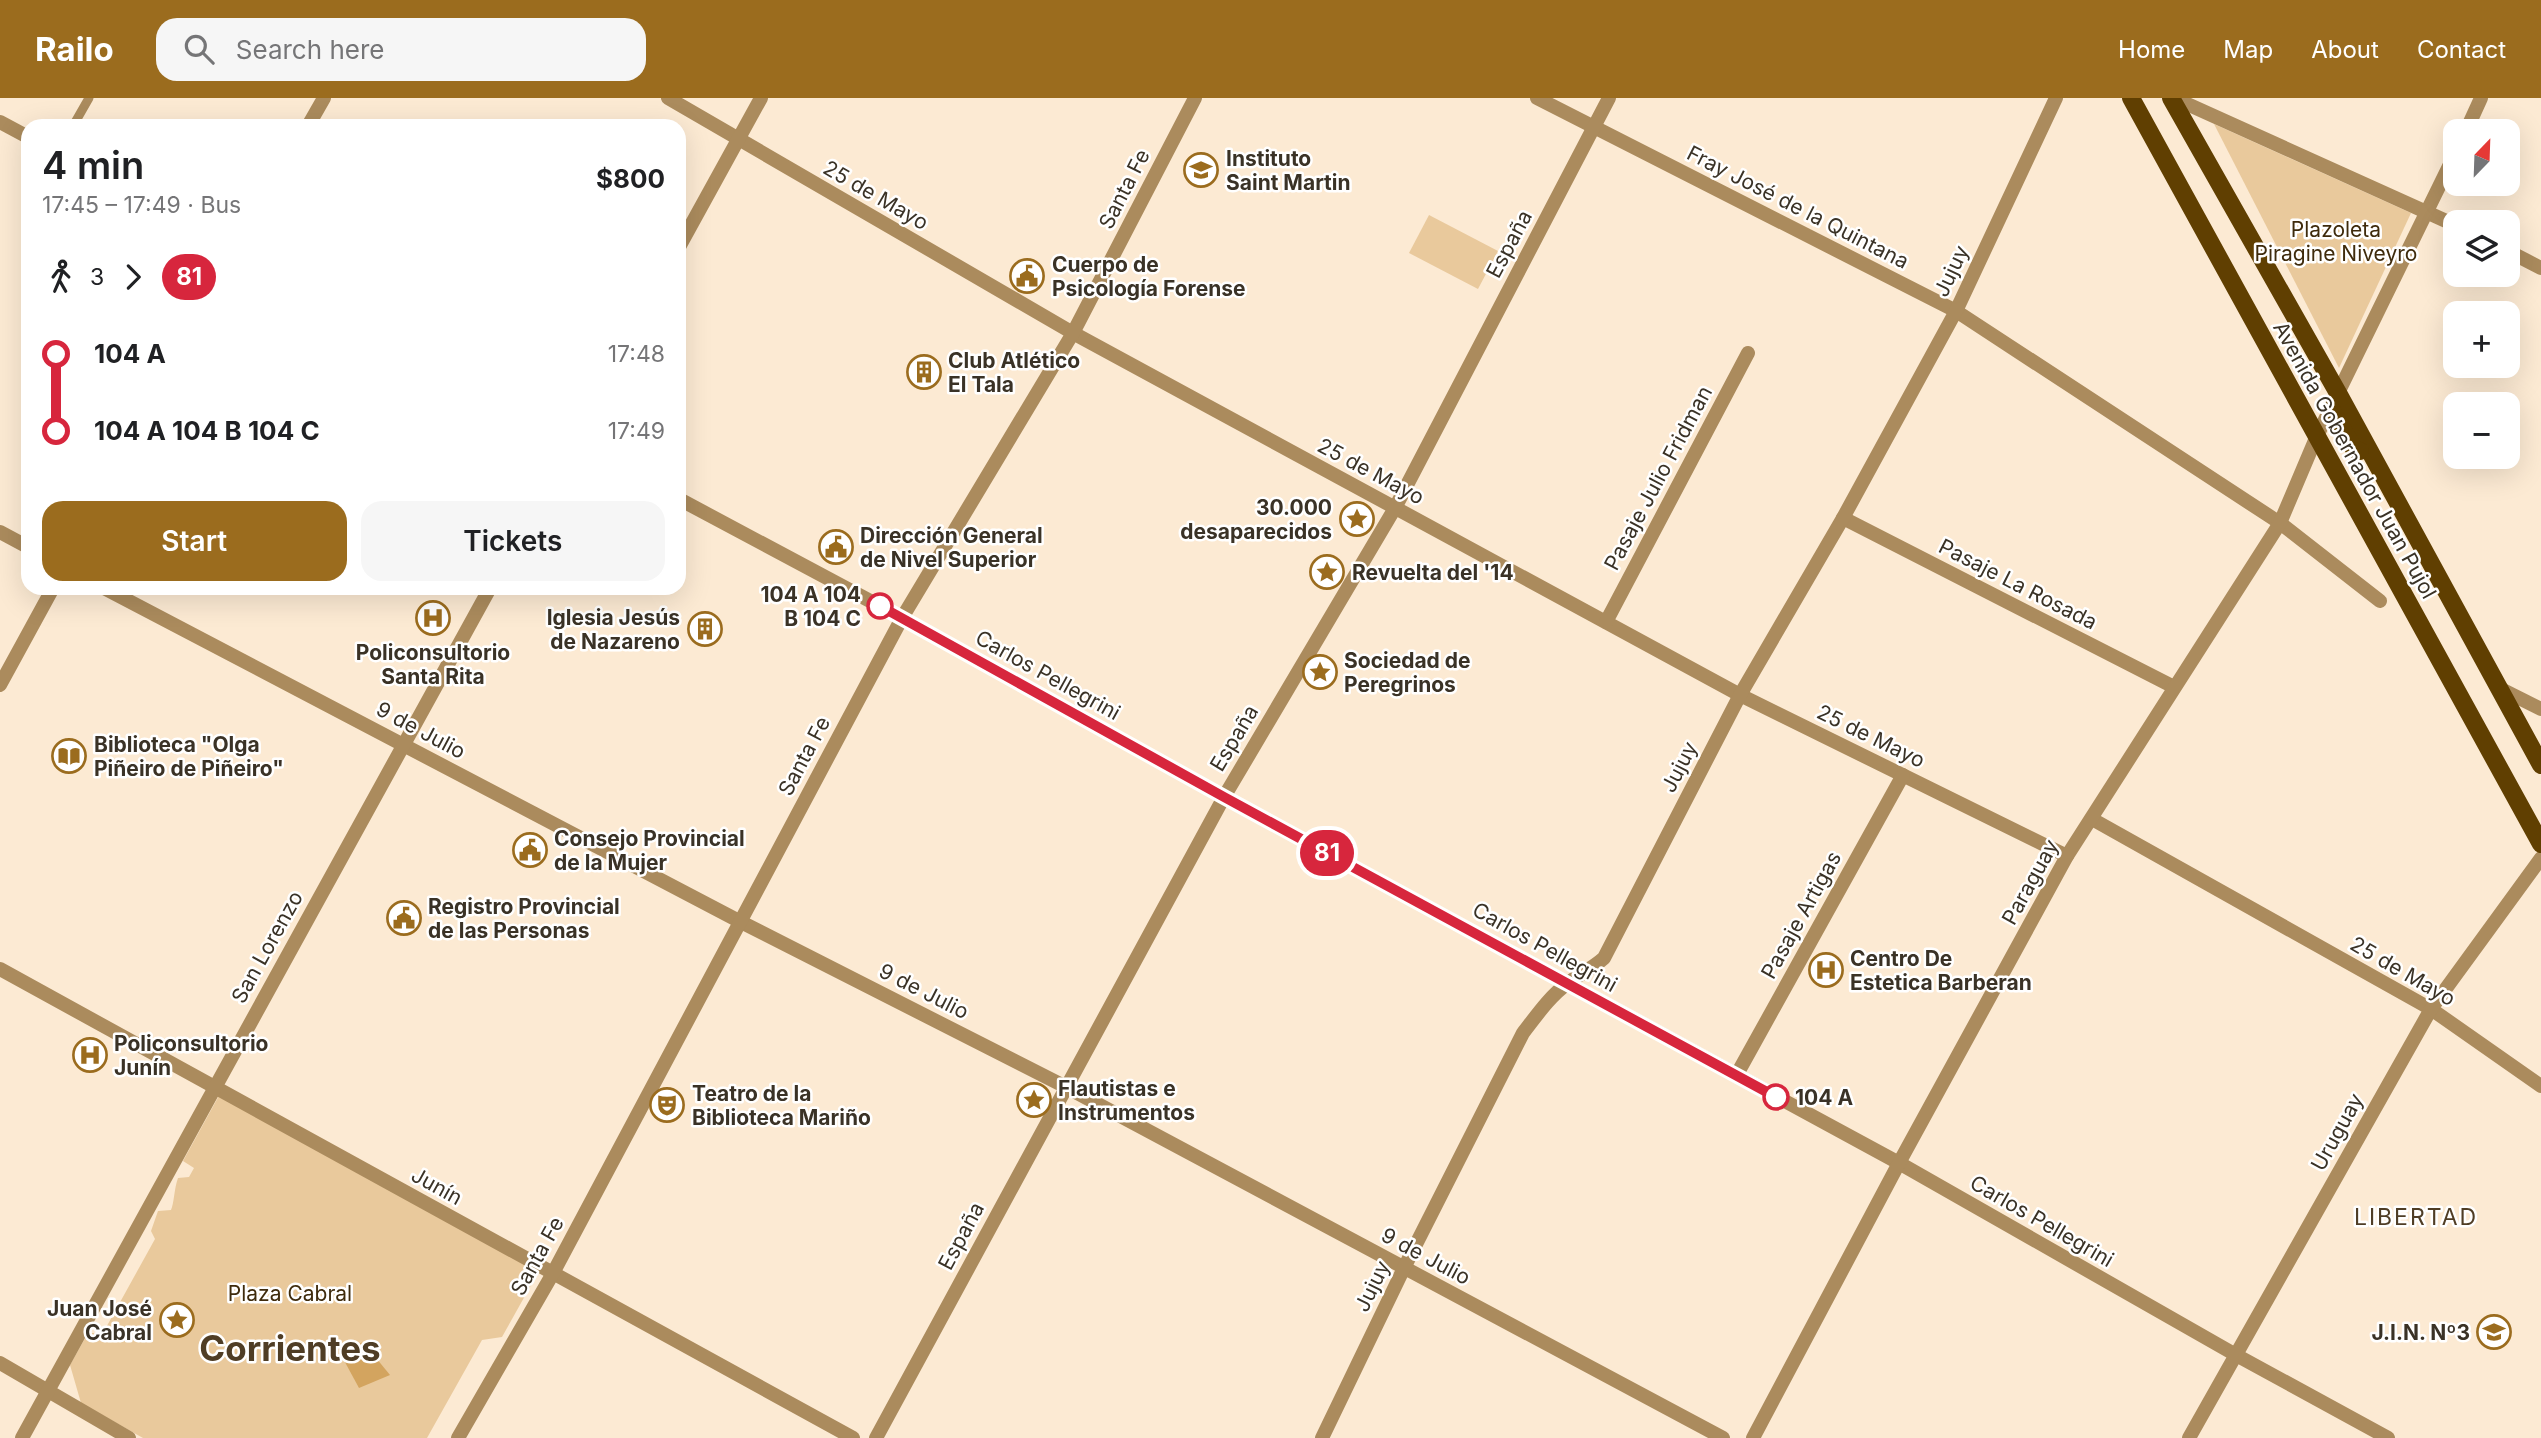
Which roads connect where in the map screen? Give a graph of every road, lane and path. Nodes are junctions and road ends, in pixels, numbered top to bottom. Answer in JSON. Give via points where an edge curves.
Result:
{"nodes":[{"id":1,"x":89,"y":98,"type":"edge"},
{"id":2,"x":324,"y":98,"type":"edge"},
{"id":3,"x":668,"y":98,"type":"edge"},
{"id":4,"x":761,"y":98,"type":"edge"},
{"id":5,"x":1195,"y":98,"type":"edge"},
{"id":6,"x":1537,"y":98,"type":"edge"},
{"id":7,"x":1609,"y":98,"type":"edge"},
{"id":8,"x":2056,"y":98,"type":"edge"},
{"id":9,"x":2131,"y":98,"type":"edge"},
{"id":10,"x":2172,"y":98,"type":"edge"},
{"id":11,"x":2481,"y":98,"type":"edge"},
{"id":12,"x":77,"y":119,"type":"edge"},
{"id":13,"x":312,"y":119,"type":"edge"},
{"id":14,"x":2471,"y":119,"type":"edge"},
{"id":15,"x":0,"y":122,"type":"edge"},
{"id":16,"x":1594,"y":127,"type":"junction"},
{"id":17,"x":21,"y":133,"type":"edge"},
{"id":18,"x":738,"y":139,"type":"junction"},
{"id":19,"x":2443,"y":180,"type":"edge"},
{"id":20,"x":2428,"y":212,"type":"junction"},
{"id":21,"x":2443,"y":219,"type":"edge"},
{"id":22,"x":686,"y":234,"type":"edge"},
{"id":23,"x":2520,"y":257,"type":"edge"},
{"id":24,"x":2541,"y":268,"type":"edge"},
{"id":25,"x":1956,"y":311,"type":"junction"},
{"id":26,"x":1073,"y":333,"type":"junction"},
{"id":27,"x":1748,"y":353,"type":"dead end"},
{"id":28,"x":2334,"y":401,"type":"junction"},
{"id":29,"x":2316,"y":438,"type":"junction"},
{"id":30,"x":686,"y":503,"type":"edge"},
{"id":31,"x":1395,"y":508,"type":"junction"},
{"id":32,"x":1843,"y":518,"type":"junction"},
{"id":33,"x":2280,"y":523,"type":"junction"},
{"id":34,"x":0,"y":532,"type":"edge"},
{"id":35,"x":21,"y":543,"type":"edge"},
{"id":36,"x":49,"y":595,"type":"edge"},
{"id":37,"x":117,"y":595,"type":"edge"},
{"id":38,"x":486,"y":595,"type":"edge"},
{"id":39,"x":2380,"y":601,"type":"dead end"},
{"id":40,"x":902,"y":618,"type":"junction"},
{"id":41,"x":1606,"y":622,"type":"junction"},
{"id":42,"x":0,"y":685,"type":"edge"},
{"id":43,"x":2174,"y":687,"type":"junction"},
{"id":44,"x":2501,"y":689,"type":"junction"},
{"id":45,"x":1740,"y":695,"type":"junction"},
{"id":46,"x":2541,"y":709,"type":"edge"},
{"id":47,"x":403,"y":744,"type":"junction"},
{"id":48,"x":2541,"y":765,"type":"edge"},
{"id":49,"x":1903,"y":775,"type":"junction"},
{"id":50,"x":1224,"y":797,"type":"junction"},
{"id":51,"x":2092,"y":819,"type":"junction"},
{"id":52,"x":2541,"y":844,"type":"edge"},
{"id":53,"x":2067,"y":856,"type":"junction"},
{"id":54,"x":2541,"y":858,"type":"edge"},
{"id":55,"x":739,"y":920,"type":"junction"},
{"id":56,"x":0,"y":969,"type":"edge"},
{"id":57,"x":1567,"y":984,"type":"junction"},
{"id":58,"x":2431,"y":1009,"type":"junction"},
{"id":59,"x":1736,"y":1076,"type":"junction"},
{"id":60,"x":2541,"y":1086,"type":"edge"},
{"id":61,"x":1066,"y":1087,"type":"junction"},
{"id":62,"x":213,"y":1088,"type":"junction"},
{"id":63,"x":1899,"y":1163,"type":"junction"},
{"id":64,"x":1404,"y":1268,"type":"junction"},
{"id":65,"x":552,"y":1275,"type":"junction"},
{"id":66,"x":2236,"y":1355,"type":"junction"},
{"id":67,"x":0,"y":1363,"type":"edge"},
{"id":68,"x":47,"y":1390,"type":"junction"},
{"id":69,"x":22,"y":1438,"type":"edge"},
{"id":70,"x":129,"y":1438,"type":"edge"},
{"id":71,"x":458,"y":1438,"type":"edge"},
{"id":72,"x":853,"y":1438,"type":"edge"},
{"id":73,"x":876,"y":1438,"type":"edge"},
{"id":74,"x":1322,"y":1438,"type":"edge"},
{"id":75,"x":1723,"y":1438,"type":"edge"},
{"id":76,"x":1753,"y":1438,"type":"edge"},
{"id":77,"x":2189,"y":1438,"type":"edge"},
{"id":78,"x":2388,"y":1438,"type":"edge"}],
"edges":[{"from":1,"to":12,"type":"lane"},
{"from":2,"to":13,"type":"street"},
{"from":3,"to":18,"type":"street","name":"25 de Mayo"},
{"from":4,"to":18,"type":"street"},
{"from":5,"to":26,"type":"street","name":"Santa Fe"},
{"from":6,"to":16,"type":"street","name":"Fray José de la Quintana"},
{"from":7,"to":16,"type":"street","name":"España"},
{"from":8,"to":25,"type":"street","name":"Jujuy"},
{"from":9,"to":29,"type":"main road","name":"Avenida Gobernador Juan Pujol"},
{"from":10,"to":20,"type":"street"},
{"from":10,"to":28,"type":"main road","name":"Avenida Gobernador Juan Pujol"},
{"from":11,"to":14,"type":"street"},
{"from":15,"to":17,"type":"street"},
{"from":16,"to":25,"type":"street","name":"Fray José de la Quintana"},
{"from":16,"to":31,"type":"street","name":"España"},
{"from":18,"to":22,"type":"street"},
{"from":18,"to":26,"type":"street","name":"25 de Mayo"},
{"from":19,"to":20,"type":"street","name":"Paraguay"},
{"from":20,"to":21,"type":"street"},
{"from":20,"to":28,"type":"street","name":"Paraguay"},
{"from":23,"to":24,"type":"street"},
{"from":25,"to":32,"type":"street","name":"Jujuy"},
{"from":25,"to":33,"type":"street","name":"Fray José de la Quintana"},
{"from":26,"to":31,"type":"street","name":"25 de Mayo"},
{"from":26,"to":40,"type":"street","name":"Santa Fe"},
{"from":27,"to":41,"type":"street","name":"Pasaje Julio Fridman"},
{"from":28,"to":29,"type":"street","name":"Paraguay"},
{"from":28,"to":44,"type":"main road","name":"Avenida Gobernador Juan Pujol","via":[[2370,454]]},
{"from":29,"to":33,"type":"street","name":"Paraguay"},
{"from":29,"to":52,"type":"main road","name":"Avenida Gobernador Juan Pujol"},
{"from":30,"to":40,"type":"street","name":"Carlos Pellegrini"},
{"from":31,"to":41,"type":"street","name":"25 de Mayo"},
{"from":31,"to":50,"type":"street","name":"España"},
{"from":32,"to":43,"type":"street","name":"Pasaje La Rosada"},
{"from":32,"to":45,"type":"street","name":"Jujuy"},
{"from":33,"to":39,"type":"street","name":"Fray José de la Quintana"},
{"from":33,"to":43,"type":"street","name":"Paraguay"},
{"from":34,"to":35,"type":"street"},
{"from":36,"to":42,"type":"street"},
{"from":37,"to":47,"type":"street","name":"9 de Julio"},
{"from":38,"to":47,"type":"street","name":"San Lorenzo"},
{"from":40,"to":50,"type":"street","name":"Carlos Pellegrini"},
{"from":40,"to":55,"type":"street","name":"Santa Fe"},
{"from":41,"to":45,"type":"street","name":"25 de Mayo"},
{"from":43,"to":51,"type":"street","name":"Paraguay"},
{"from":44,"to":46,"type":"street"},
{"from":44,"to":48,"type":"main road","name":"Avenida Gobernador Juan Pujol"},
{"from":45,"to":49,"type":"street","name":"25 de Mayo"},
{"from":45,"to":57,"type":"street","name":"Jujuy","via":[[1604,958]]},
{"from":47,"to":55,"type":"street","name":"9 de Julio"},
{"from":47,"to":62,"type":"street","name":"San Lorenzo"},
{"from":49,"to":53,"type":"street","name":"25 de Mayo"},
{"from":49,"to":59,"type":"street","name":"Pasaje Artigas"},
{"from":50,"to":57,"type":"street","name":"Carlos Pellegrini"},
{"from":50,"to":61,"type":"street","name":"España"},
{"from":51,"to":53,"type":"street","name":"Paraguay"},
{"from":51,"to":58,"type":"street","name":"25 de Mayo"},
{"from":53,"to":63,"type":"street","name":"Paraguay"},
{"from":54,"to":58,"type":"street","name":"Uruguay"},
{"from":55,"to":61,"type":"street","name":"9 de Julio"},
{"from":55,"to":65,"type":"street","name":"Santa Fe"},
{"from":56,"to":62,"type":"street","name":"Junín"},
{"from":57,"to":59,"type":"street","name":"Carlos Pellegrini"},
{"from":57,"to":64,"type":"street","name":"Jujuy","via":[[1523,1033]]},
{"from":58,"to":60,"type":"street","name":"25 de Mayo"},
{"from":58,"to":66,"type":"street","name":"Uruguay"},
{"from":59,"to":63,"type":"street","name":"Carlos Pellegrini"},
{"from":61,"to":64,"type":"street","name":"9 de Julio"},
{"from":61,"to":73,"type":"street","name":"España"},
{"from":62,"to":65,"type":"street","name":"Junín"},
{"from":62,"to":68,"type":"street","name":"San Lorenzo"},
{"from":63,"to":66,"type":"street","name":"Carlos Pellegrini"},
{"from":63,"to":76,"type":"street","name":"Paraguay"},
{"from":64,"to":74,"type":"street","name":"Jujuy"},
{"from":64,"to":75,"type":"street","name":"9 de Julio"},
{"from":65,"to":71,"type":"street","name":"Santa Fe"},
{"from":65,"to":72,"type":"street","name":"Junín"},
{"from":66,"to":77,"type":"street","name":"Uruguay"},
{"from":66,"to":78,"type":"street","name":"Carlos Pellegrini"},
{"from":67,"to":68,"type":"street"},
{"from":68,"to":69,"type":"street","name":"San Lorenzo"},
{"from":68,"to":70,"type":"street"}]}
